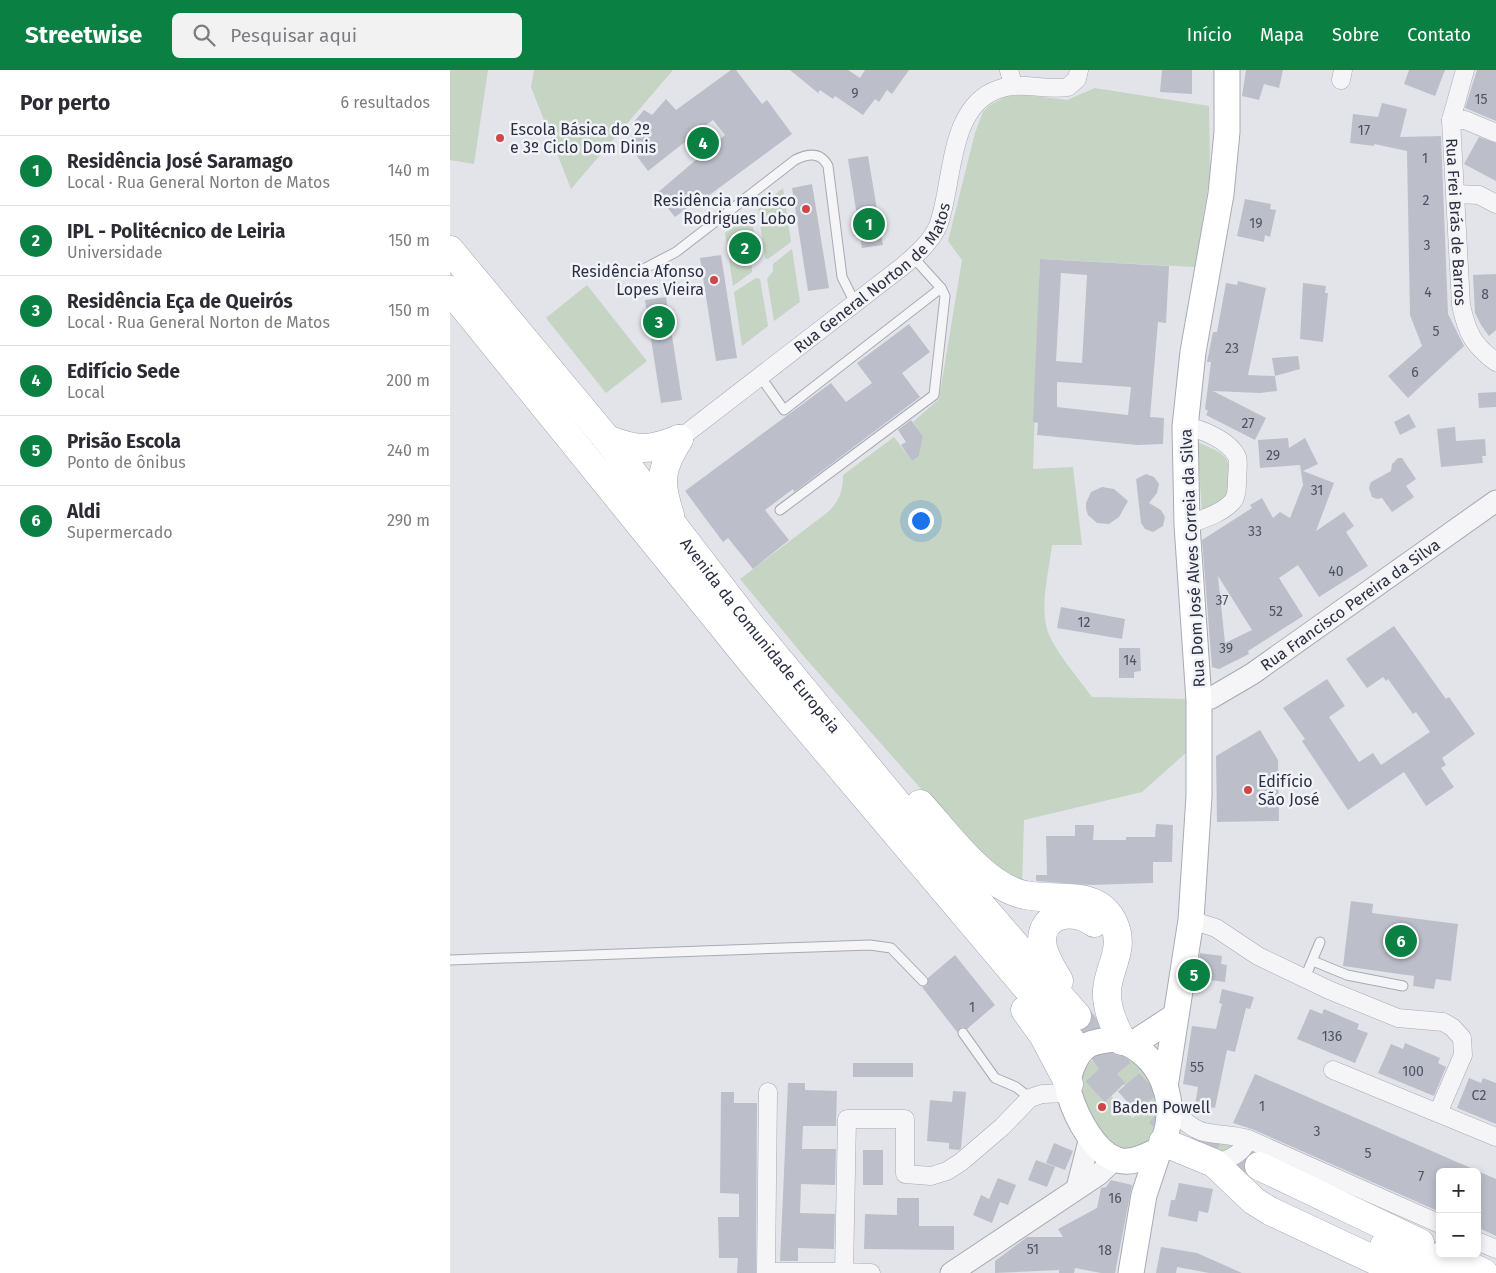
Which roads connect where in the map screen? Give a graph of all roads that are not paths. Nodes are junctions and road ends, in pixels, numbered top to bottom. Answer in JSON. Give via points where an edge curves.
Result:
{"nodes":[{"id":1,"x":1079,"y":70,"type":"edge"},
{"id":2,"x":1227,"y":70,"type":"edge"},
{"id":3,"x":1465,"y":70,"type":"edge"},
{"id":4,"x":1011,"y":78,"type":"edge"},
{"id":5,"x":1451,"y":120,"type":"junction"},
{"id":6,"x":1496,"y":133,"type":"edge"},
{"id":7,"x":1456,"y":194,"type":"junction"},
{"id":8,"x":1496,"y":204,"type":"edge"},
{"id":9,"x":450,"y":250,"type":"edge"},
{"id":10,"x":913,"y":258,"type":"junction"},
{"id":11,"x":634,"y":274,"type":"dead end"},
{"id":12,"x":941,"y":288,"type":"junction"},
{"id":13,"x":450,"y":290,"type":"edge"},
{"id":14,"x":855,"y":303,"type":"junction"},
{"id":15,"x":1496,"y":362,"type":"edge"},
{"id":16,"x":760,"y":376,"type":"junction"},
{"id":17,"x":1185,"y":427,"type":"junction"},
{"id":18,"x":608,"y":439,"type":"junction"},
{"id":19,"x":679,"y":439,"type":"junction"},
{"id":20,"x":1496,"y":501,"type":"edge"},
{"id":21,"x":780,"y":510,"type":"dead end"},
{"id":22,"x":1187,"y":525,"type":"junction"},
{"id":23,"x":674,"y":526,"type":"junction"},
{"id":24,"x":758,"y":670,"type":"junction"},
{"id":25,"x":1199,"y":700,"type":"junction"},
{"id":26,"x":816,"y":704,"type":"junction"},
{"id":27,"x":1190,"y":920,"type":"junction"},
{"id":28,"x":1320,"y":942,"type":"dead end"},
{"id":29,"x":450,"y":960,"type":"edge"},
{"id":30,"x":1313,"y":961,"type":"junction"},
{"id":31,"x":1304,"y":980,"type":"junction"},
{"id":32,"x":923,"y":982,"type":"dead end"},
{"id":33,"x":1403,"y":986,"type":"dead end"},
{"id":34,"x":1174,"y":1017,"type":"junction"},
{"id":35,"x":963,"y":1033,"type":"dead end"},
{"id":36,"x":1076,"y":1035,"type":"junction"},
{"id":37,"x":1126,"y":1043,"type":"junction"},
{"id":38,"x":1333,"y":1070,"type":"dead end"},
{"id":39,"x":1069,"y":1088,"type":"junction"},
{"id":40,"x":768,"y":1092,"type":"dead end"},
{"id":41,"x":1030,"y":1098,"type":"junction"},
{"id":42,"x":1168,"y":1098,"type":"junction"},
{"id":43,"x":1438,"y":1113,"type":"junction"},
{"id":44,"x":1090,"y":1137,"type":"junction"},
{"id":45,"x":1496,"y":1137,"type":"edge"},
{"id":46,"x":1248,"y":1139,"type":"junction"},
{"id":47,"x":1161,"y":1146,"type":"junction"},
{"id":48,"x":1121,"y":1160,"type":"junction"},
{"id":49,"x":1214,"y":1163,"type":"junction"},
{"id":50,"x":1077,"y":1188,"type":"junction"},
{"id":51,"x":1144,"y":1196,"type":"junction"},
{"id":52,"x":1436,"y":1222,"type":"edge"},
{"id":53,"x":1481,"y":1243,"type":"edge"},
{"id":54,"x":1496,"y":1249,"type":"edge"},
{"id":55,"x":1436,"y":1250,"type":"edge"},
{"id":56,"x":1452,"y":1258,"type":"edge"},
{"id":57,"x":844,"y":1272,"type":"edge"},
{"id":58,"x":766,"y":1273,"type":"edge"},
{"id":59,"x":871,"y":1273,"type":"edge"},
{"id":60,"x":951,"y":1273,"type":"edge"},
{"id":61,"x":1130,"y":1273,"type":"edge"},
{"id":62,"x":1402,"y":1273,"type":"edge"},
{"id":63,"x":1441,"y":1273,"type":"edge"},
{"id":64,"x":1484,"y":1273,"type":"edge"}],
"edges":[{"from":1,"to":4,"type":"street","name":"Rua General Norton de Matos","via":[[1077,79],[1068,87]]},
{"from":2,"to":17,"type":"main road","name":"Rua Dom José Alves Correia da Silva","via":[[1227,132],[1221,194],[1193,352]]},
{"from":3,"to":5,"type":"street","name":"Rua Frei Brás de Barros"},
{"from":4,"to":10,"type":"street","name":"Rua General Norton de Matos","via":[[974,104],[968,114],[955,151],[938,225]]},
{"from":5,"to":6,"type":"street","via":[[1466,120]]},
{"from":5,"to":7,"type":"street","name":"Rua Frei Brás de Barros"},
{"from":7,"to":8,"type":"street","via":[[1479,195]]},
{"from":7,"to":15,"type":"street","name":"Rua Frei Brás de Barros","via":[[1459,286],[1464,321],[1474,344]]},
{"from":9,"to":18,"type":"main road","name":"Avenida da Comunidade Europeia"},
{"from":10,"to":12,"type":"lane"},
{"from":10,"to":14,"type":"street","name":"Rua General Norton de Matos"},
{"from":11,"to":14,"type":"lane","via":[[676,252],[795,160],[813,154],[828,166],[842,277]]},
{"from":12,"to":16,"type":"lane","via":[[784,410]]},
{"from":12,"to":21,"type":"lane","via":[[946,305],[934,395]]},
{"from":13,"to":24,"type":"main road","name":"Avenida da Comunidade Europeia"},
{"from":14,"to":16,"type":"street","name":"Rua General Norton de Matos"},
{"from":16,"to":19,"type":"street","name":"Rua General Norton de Matos"},
{"from":17,"to":22,"type":"main road","name":"Rua Dom José Alves Correia da Silva"},
{"from":17,"to":22,"type":"street","via":[[1208,434],[1229,447],[1237,458],[1234,501],[1223,510]]},
{"from":18,"to":19,"type":"main road","via":[[632,448],[647,449]]},
{"from":18,"to":23,"type":"main road","name":"Avenida da Comunidade Europeia"},
{"from":19,"to":23,"type":"main road","via":[[667,457],[662,476]]},
{"from":20,"to":25,"type":"street","name":"Rua Francisco Pereira da Silva","via":[[1252,674],[1211,698]]},
{"from":22,"to":25,"type":"main road","name":"Rua Dom José Alves Correia da Silva"},
{"from":23,"to":26,"type":"main road","name":"Avenida da Comunidade Europeia"},
{"from":24,"to":36,"type":"main road","name":"Avenida da Comunidade Europeia"},
{"from":24,"to":39,"type":"main road","via":[[776,704],[801,737],[1033,1019]]},
{"from":25,"to":27,"type":"main road","name":"Rua Dom José Alves Correia da Silva","via":[[1199,796]]},
{"from":26,"to":36,"type":"main road","name":"Avenida da Comunidade Europeia","via":[[986,912]]},
{"from":26,"to":37,"type":"main road","via":[[848,725],[989,877],[1024,896],[1088,901],[1110,915],[1118,938],[1118,952],[1107,990],[1108,1006]]},
{"from":27,"to":31,"type":"street","via":[[1216,928],[1258,956]]},
{"from":27,"to":34,"type":"main road","name":"Rua Dom José Alves Correia da Silva"},
{"from":28,"to":30,"type":"lane"},
{"from":29,"to":32,"type":"lane","via":[[870,945],[891,948]]},
{"from":30,"to":31,"type":"lane"},
{"from":30,"to":33,"type":"lane","via":[[1347,975]]},
{"from":31,"to":43,"type":"street","via":[[1398,1018],[1443,1022],[1452,1026],[1462,1038],[1463,1055]]},
{"from":34,"to":37,"type":"main road"},
{"from":34,"to":42,"type":"main road","name":"Rua Dom José Alves Correia da Silva"},
{"from":35,"to":41,"type":"lane","via":[[995,1078],[1016,1087]]},
{"from":36,"to":37,"type":"main road"},
{"from":36,"to":39,"type":"main road"},
{"from":37,"to":42,"type":"main road","via":[[1152,1063]]},
{"from":38,"to":43,"type":"street"},
{"from":39,"to":41,"type":"street"},
{"from":39,"to":44,"type":"main road"},
{"from":40,"to":58,"type":"street"},
{"from":41,"to":57,"type":"street","via":[[961,1162],[931,1176],[905,1174],[905,1120],[847,1119]]},
{"from":42,"to":46,"type":"street","via":[[1191,1126],[1203,1132]]},
{"from":42,"to":47,"type":"main road","via":[[1170,1125]]},
{"from":43,"to":45,"type":"street"},
{"from":44,"to":48,"type":"main road","via":[[1105,1153]]},
{"from":44,"to":50,"type":"street"},
{"from":46,"to":49,"type":"street","via":[[1238,1153]]},
{"from":46,"to":52,"type":"street"},
{"from":47,"to":48,"type":"main road","via":[[1139,1159]]},
{"from":47,"to":49,"type":"main road"},
{"from":47,"to":51,"type":"main road"},
{"from":48,"to":50,"type":"street"},
{"from":48,"to":51,"type":"main road","via":[[1138,1177]]},
{"from":49,"to":62,"type":"main road","via":[[1254,1201],[1270,1211]]},
{"from":50,"to":60,"type":"street"},
{"from":51,"to":61,"type":"main road"},
{"from":53,"to":54,"type":"street"},
{"from":55,"to":63,"type":"main road","via":[[1256,1174]]},
{"from":56,"to":64,"type":"main road"},
{"from":57,"to":58,"type":"street"},
{"from":57,"to":59,"type":"street"}]}
